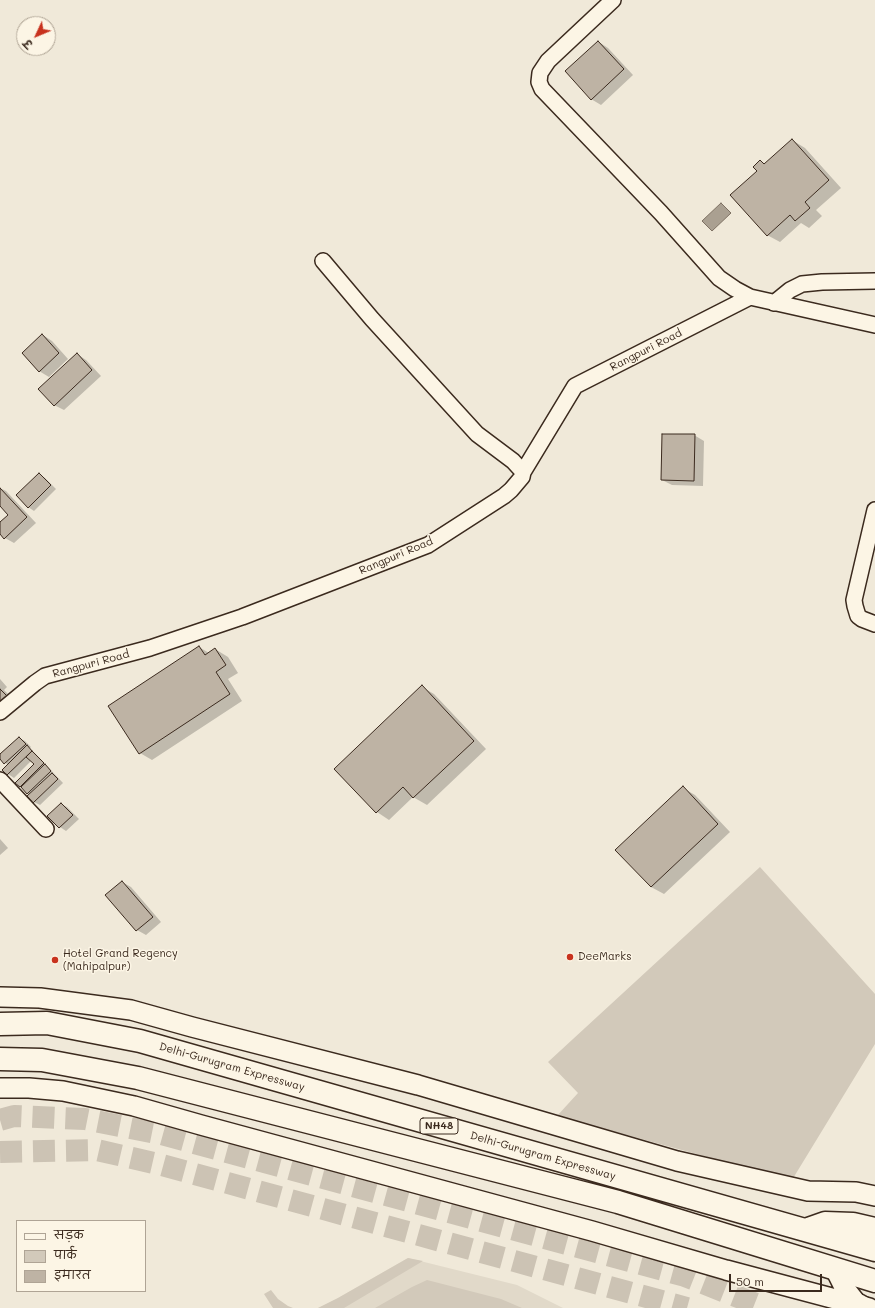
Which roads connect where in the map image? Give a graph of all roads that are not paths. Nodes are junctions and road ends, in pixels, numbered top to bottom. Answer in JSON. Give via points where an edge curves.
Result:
{"nodes":[{"id":1,"x":613,"y":0,"type":"edge"},
{"id":2,"x":323,"y":261,"type":"dead end"},
{"id":3,"x":875,"y":281,"type":"edge"},
{"id":4,"x":750,"y":297,"type":"junction"},
{"id":5,"x":774,"y":303,"type":"junction"},
{"id":6,"x":875,"y":325,"type":"edge"},
{"id":7,"x":523,"y":472,"type":"junction"},
{"id":8,"x":875,"y":510,"type":"edge"},
{"id":9,"x":875,"y":624,"type":"edge"},
{"id":10,"x":0,"y":712,"type":"edge"},
{"id":11,"x":0,"y":780,"type":"edge"},
{"id":12,"x":46,"y":829,"type":"dead end"},
{"id":13,"x":0,"y":997,"type":"edge"},
{"id":14,"x":0,"y":1024,"type":"edge"},
{"id":15,"x":0,"y":1058,"type":"edge"},
{"id":16,"x":0,"y":1088,"type":"edge"},
{"id":17,"x":875,"y":1196,"type":"edge"},
{"id":18,"x":875,"y":1229,"type":"edge"},
{"id":19,"x":805,"y":1230,"type":"junction"},
{"id":20,"x":875,"y":1250,"type":"edge"},
{"id":21,"x":835,"y":1269,"type":"junction"},
{"id":22,"x":875,"y":1281,"type":"edge"},
{"id":23,"x":863,"y":1307,"type":"edge"}],
"edges":[{"from":1,"to":4,"type":"street","via":[[548,61],[540,73],[539,82],[542,89],[720,278]]},
{"from":2,"to":7,"type":"street","via":[[377,325],[466,422]]},
{"from":3,"to":5,"type":"street","via":[[802,284]]},
{"from":4,"to":5,"type":"street"},
{"from":4,"to":7,"type":"street","name":"Rangpuri Road","via":[[576,386]]},
{"from":5,"to":6,"type":"street"},
{"from":7,"to":10,"type":"street","name":"Rangpuri Road","via":[[522,477],[504,496],[417,550],[260,611],[150,648],[44,676]]},
{"from":8,"to":9,"type":"street","via":[[854,606],[862,619]]},
{"from":11,"to":12,"type":"street"},
{"from":13,"to":17,"type":"main road","via":[[40,998],[131,1010],[418,1085],[677,1161],[808,1191],[856,1192]]},
{"from":14,"to":19,"type":"highway","name":"Delhi-Gurugram Expressway","number":"NH48","via":[[47,1023],[140,1041]]},
{"from":15,"to":21,"type":"highway","number":"NH48","via":[[42,1060],[154,1082],[618,1202]]},
{"from":16,"to":23,"type":"main road","via":[[63,1091],[134,1106]]},
{"from":18,"to":19,"type":"highway","via":[[853,1224],[825,1223]]},
{"from":19,"to":20,"type":"highway","name":"Delhi-Gurugram Expressway","number":"NH48"},
{"from":21,"to":22,"type":"highway","number":"NH48"},
{"from":21,"to":23,"type":"main road","via":[[844,1287]]}]}
